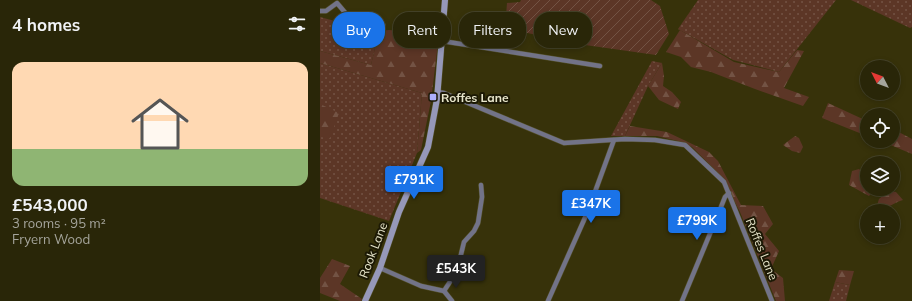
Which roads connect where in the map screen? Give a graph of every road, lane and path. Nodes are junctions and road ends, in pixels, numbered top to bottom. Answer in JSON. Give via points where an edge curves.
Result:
{"nodes":[{"id":1,"x":445,"y":0,"type":"edge"},
{"id":2,"x":338,"y":2,"type":"edge"},
{"id":3,"x":320,"y":11,"type":"edge"},
{"id":4,"x":345,"y":12,"type":"edge"},
{"id":5,"x":444,"y":12,"type":"edge"},
{"id":6,"x":451,"y":42,"type":"edge"},
{"id":7,"x":441,"y":48,"type":"edge"},
{"id":8,"x":600,"y":66,"type":"dead end"},
{"id":9,"x":438,"y":92,"type":"junction"},
{"id":10,"x":614,"y":140,"type":"junction"},
{"id":11,"x":481,"y":185,"type":"dead end"},
{"id":12,"x":729,"y":193,"type":"junction"},
{"id":13,"x":380,"y":268,"type":"junction"},
{"id":14,"x":444,"y":291,"type":"junction"},
{"id":15,"x":365,"y":301,"type":"edge"},
{"id":16,"x":452,"y":301,"type":"edge"},
{"id":17,"x":548,"y":301,"type":"edge"},
{"id":18,"x":682,"y":301,"type":"edge"},
{"id":19,"x":772,"y":301,"type":"edge"}],
"edges":[{"from":1,"to":5,"type":"main road","name":"Rook Lane"},
{"from":2,"to":3,"type":"street","via":[[326,11]]},
{"from":2,"to":4,"type":"street"},
{"from":6,"to":8,"type":"street"},
{"from":7,"to":9,"type":"main road","name":"Rook Lane"},
{"from":9,"to":10,"type":"street","name":"Roffes Lane","via":[[564,143]]},
{"from":9,"to":13,"type":"main road","name":"Rook Lane","via":[[428,147],[399,212]]},
{"from":10,"to":12,"type":"street","name":"Roffes Lane","via":[[655,140],[685,145],[724,182]]},
{"from":10,"to":17,"type":"street","via":[[588,211]]},
{"from":11,"to":14,"type":"street","via":[[478,223],[464,242],[457,271]]},
{"from":12,"to":18,"type":"street","via":[[718,212]]},
{"from":12,"to":19,"type":"street","name":"Roffes Lane"},
{"from":13,"to":14,"type":"street","via":[[421,286]]},
{"from":13,"to":15,"type":"main road","name":"Rook Lane"},
{"from":14,"to":16,"type":"street"}]}
